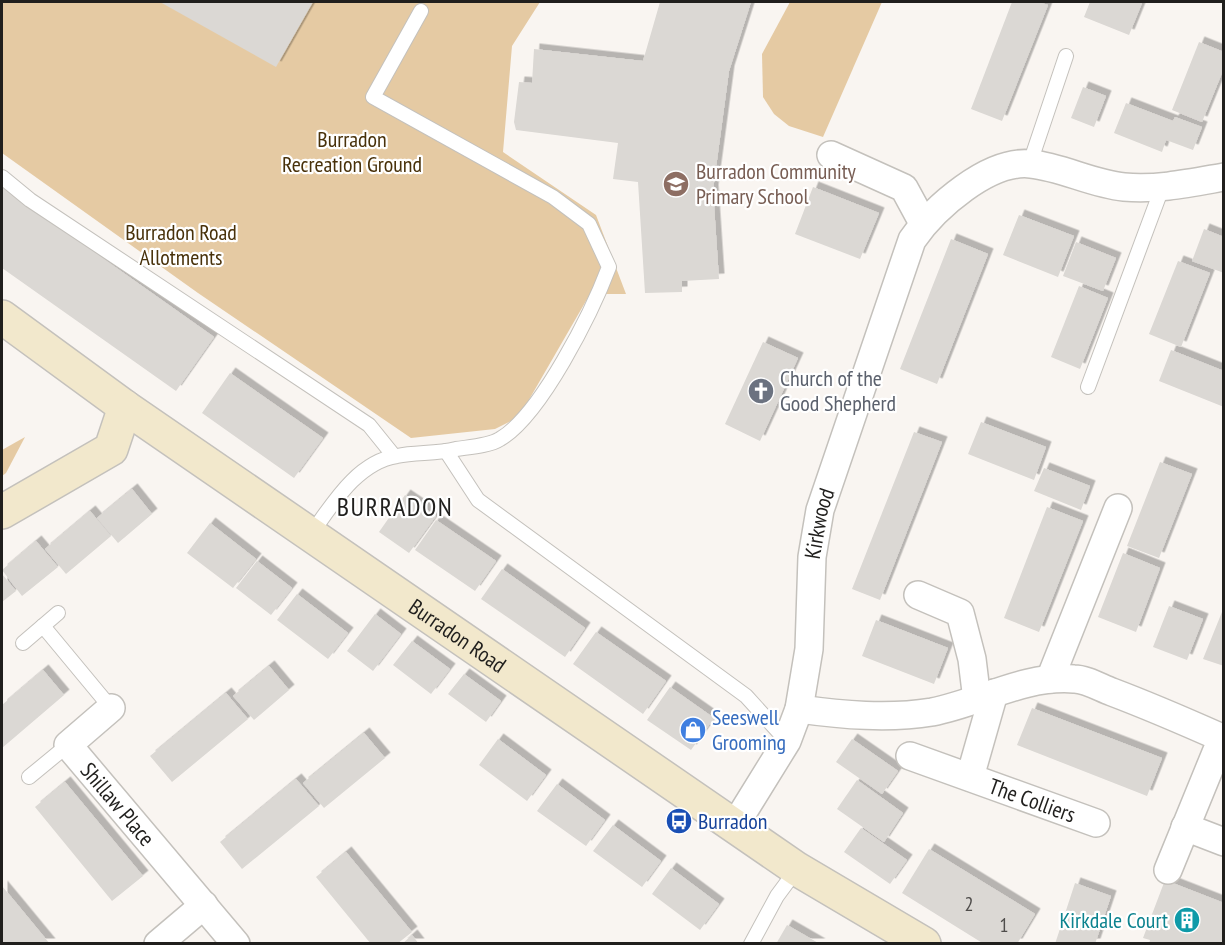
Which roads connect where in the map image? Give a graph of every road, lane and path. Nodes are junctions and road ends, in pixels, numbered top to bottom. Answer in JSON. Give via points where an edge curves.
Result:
{"nodes":[{"id":1,"x":421,"y":11,"type":"dead end"},
{"id":2,"x":1066,"y":56,"type":"dead end"},
{"id":3,"x":831,"y":155,"type":"dead end"},
{"id":4,"x":1030,"y":163,"type":"junction"},
{"id":5,"x":2,"y":177,"type":"edge"},
{"id":6,"x":1224,"y":177,"type":"edge"},
{"id":7,"x":1162,"y":188,"type":"junction"},
{"id":8,"x":923,"y":223,"type":"junction"},
{"id":9,"x":2,"y":316,"type":"edge"},
{"id":10,"x":1088,"y":387,"type":"dead end"},
{"id":11,"x":125,"y":407,"type":"junction"},
{"id":12,"x":447,"y":451,"type":"junction"},
{"id":13,"x":394,"y":456,"type":"junction"},
{"id":14,"x":1118,"y":508,"type":"dead end"},
{"id":15,"x":2,"y":512,"type":"edge"},
{"id":16,"x":311,"y":534,"type":"junction"},
{"id":17,"x":918,"y":595,"type":"dead end"},
{"id":18,"x":58,"y":613,"type":"dead end"},
{"id":19,"x":42,"y":626,"type":"junction"},
{"id":20,"x":23,"y":643,"type":"dead end"},
{"id":21,"x":1050,"y":679,"type":"junction"},
{"id":22,"x":986,"y":697,"type":"junction"},
{"id":23,"x":111,"y":708,"type":"joint"},
{"id":24,"x":800,"y":709,"type":"junction"},
{"id":25,"x":1223,"y":738,"type":"edge"},
{"id":26,"x":787,"y":741,"type":"junction"},
{"id":27,"x":68,"y":744,"type":"junction"},
{"id":28,"x":910,"y":756,"type":"dead end"},
{"id":29,"x":29,"y":777,"type":"dead end"},
{"id":30,"x":970,"y":777,"type":"junction"},
{"id":31,"x":1096,"y":823,"type":"dead end"},
{"id":32,"x":735,"y":825,"type":"junction"},
{"id":33,"x":1185,"y":827,"type":"junction"},
{"id":34,"x":1224,"y":842,"type":"edge"},
{"id":35,"x":797,"y":869,"type":"junction"},
{"id":36,"x":1168,"y":870,"type":"dead end"},
{"id":37,"x":204,"y":905,"type":"junction"},
{"id":38,"x":159,"y":944,"type":"edge"},
{"id":39,"x":236,"y":944,"type":"edge"},
{"id":40,"x":751,"y":944,"type":"edge"},
{"id":41,"x":924,"y":944,"type":"edge"}],
"edges":[{"from":1,"to":12,"type":"lane","via":[[373,97],[553,197],[589,224],[609,267],[594,307],[528,417],[499,440]]},
{"from":2,"to":4,"type":"lane"},
{"from":3,"to":8,"type":"street","via":[[904,188]]},
{"from":4,"to":7,"type":"street","via":[[1089,181]]},
{"from":4,"to":8,"type":"street","name":"Kirkwood","via":[[982,177],[951,196]]},
{"from":5,"to":13,"type":"lane","via":[[30,200],[369,425]]},
{"from":6,"to":7,"type":"street"},
{"from":7,"to":10,"type":"lane"},
{"from":8,"to":24,"type":"street","name":"Kirkwood","via":[[912,240],[820,510],[812,557],[809,649]]},
{"from":9,"to":11,"type":"main road","name":"Burradon Road"},
{"from":11,"to":15,"type":"main road","via":[[111,449]]},
{"from":11,"to":16,"type":"main road","name":"Burradon Road"},
{"from":12,"to":13,"type":"lane"},
{"from":12,"to":26,"type":"lane","via":[[478,500],[746,696]]},
{"from":13,"to":16,"type":"lane","via":[[374,465],[345,487]]},
{"from":14,"to":21,"type":"street"},
{"from":16,"to":32,"type":"main road","name":"Burradon Road"},
{"from":17,"to":22,"type":"street","via":[[960,613]]},
{"from":18,"to":19,"type":"lane"},
{"from":19,"to":20,"type":"lane"},
{"from":19,"to":23,"type":"lane"},
{"from":21,"to":22,"type":"street","via":[[1012,686]]},
{"from":21,"to":25,"type":"street","via":[[1076,679]]},
{"from":22,"to":24,"type":"street","via":[[932,712],[893,716]]},
{"from":22,"to":30,"type":"street","name":"The Colliers"},
{"from":23,"to":27,"type":"street","name":"Shillaw Place"},
{"from":24,"to":26,"type":"street","name":"Kirkwood"},
{"from":25,"to":33,"type":"street"},
{"from":26,"to":32,"type":"street","name":"Kirkwood"},
{"from":27,"to":29,"type":"lane"},
{"from":27,"to":37,"type":"street","name":"Shillaw Place"},
{"from":28,"to":30,"type":"street","name":"The Colliers"},
{"from":30,"to":31,"type":"street","name":"The Colliers"},
{"from":32,"to":35,"type":"main road","name":"Burradon Road"},
{"from":33,"to":34,"type":"street"},
{"from":33,"to":36,"type":"street"},
{"from":35,"to":40,"type":"lane"},
{"from":35,"to":41,"type":"main road","name":"Burradon Road"},
{"from":37,"to":38,"type":"street"},
{"from":37,"to":39,"type":"street","name":"Shillaw Place"}]}
